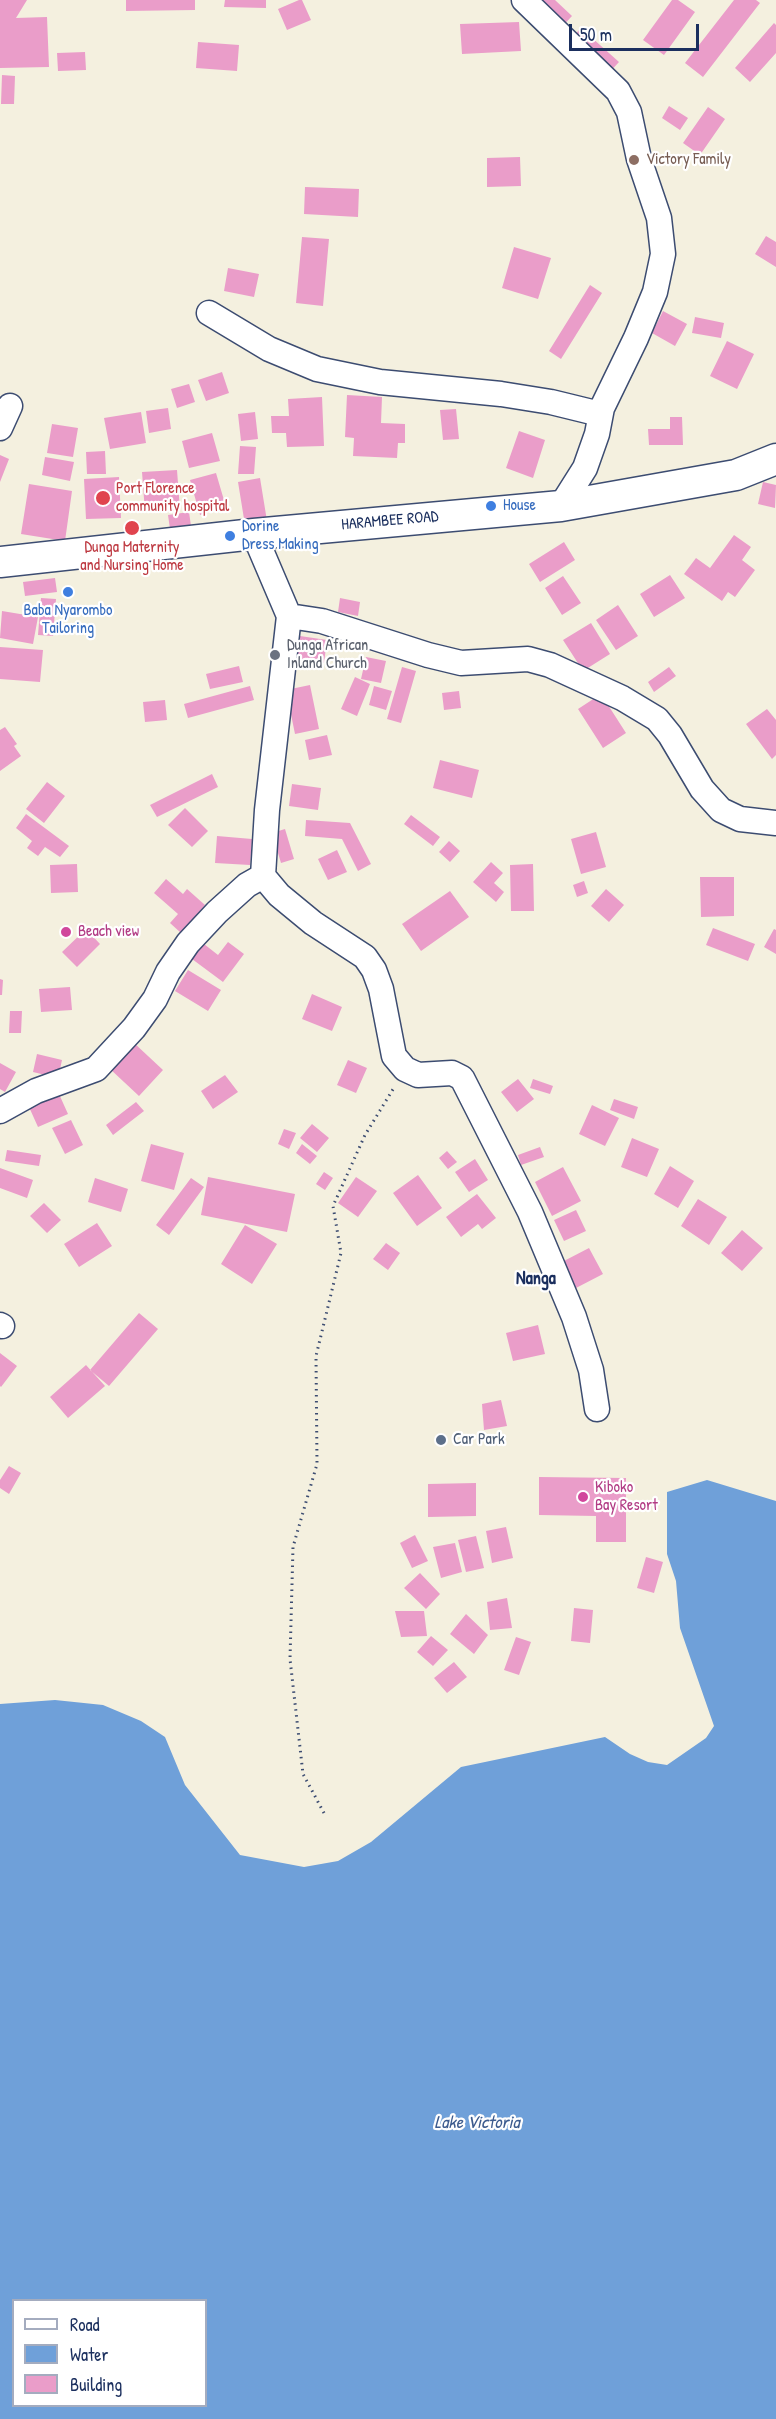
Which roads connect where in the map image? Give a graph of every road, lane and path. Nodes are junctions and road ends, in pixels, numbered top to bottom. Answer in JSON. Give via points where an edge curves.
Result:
{"nodes":[{"id":1,"x":524,"y":0,"type":"edge"},
{"id":2,"x":209,"y":313,"type":"dead end"},
{"id":3,"x":10,"y":406,"type":"dead end"},
{"id":4,"x":600,"y":414,"type":"junction"},
{"id":5,"x":0,"y":428,"type":"edge"},
{"id":6,"x":776,"y":459,"type":"edge"},
{"id":7,"x":561,"y":506,"type":"junction"},
{"id":8,"x":254,"y":534,"type":"junction"},
{"id":9,"x":0,"y":562,"type":"edge"},
{"id":10,"x":289,"y":616,"type":"junction"},
{"id":11,"x":776,"y":823,"type":"edge"},
{"id":12,"x":263,"y":876,"type":"junction"},
{"id":13,"x":405,"y":1069,"type":"junction"},
{"id":14,"x":0,"y":1111,"type":"edge"},
{"id":15,"x":597,"y":1409,"type":"dead end"},
{"id":16,"x":324,"y":1813,"type":"dead end"}],
"edges":[{"from":1,"to":4,"type":"street","via":[[618,91],[629,112],[639,159],[659,218],[663,254],[655,292]]},
{"from":2,"to":4,"type":"street","via":[[268,349],[317,369],[380,382],[541,401]]},
{"from":3,"to":5,"type":"street"},
{"from":4,"to":7,"type":"street","via":[[585,468]]},
{"from":6,"to":7,"type":"main road","name":"HARAMBEE ROAD","via":[[736,475]]},
{"from":7,"to":8,"type":"main road","name":"HARAMBEE ROAD"},
{"from":8,"to":9,"type":"main road","name":"HARAMBEE ROAD"},
{"from":8,"to":10,"type":"street"},
{"from":10,"to":11,"type":"street","via":[[322,621],[462,663],[528,659],[550,665],[657,719],[702,789],[721,810],[740,819]]},
{"from":10,"to":12,"type":"street"},
{"from":12,"to":13,"type":"street","via":[[279,896],[313,923],[365,957],[381,989],[394,1056]]},
{"from":12,"to":14,"type":"street","via":[[239,892],[188,943],[134,1028],[96,1069],[36,1091]]},
{"from":13,"to":15,"type":"street","via":[[418,1075],[452,1073],[462,1078],[530,1212],[574,1317],[591,1370]]},
{"from":13,"to":16,"type":"path","via":[[365,1135],[333,1206],[341,1253],[316,1356],[317,1464],[293,1547],[290,1659],[301,1762]]}]}
